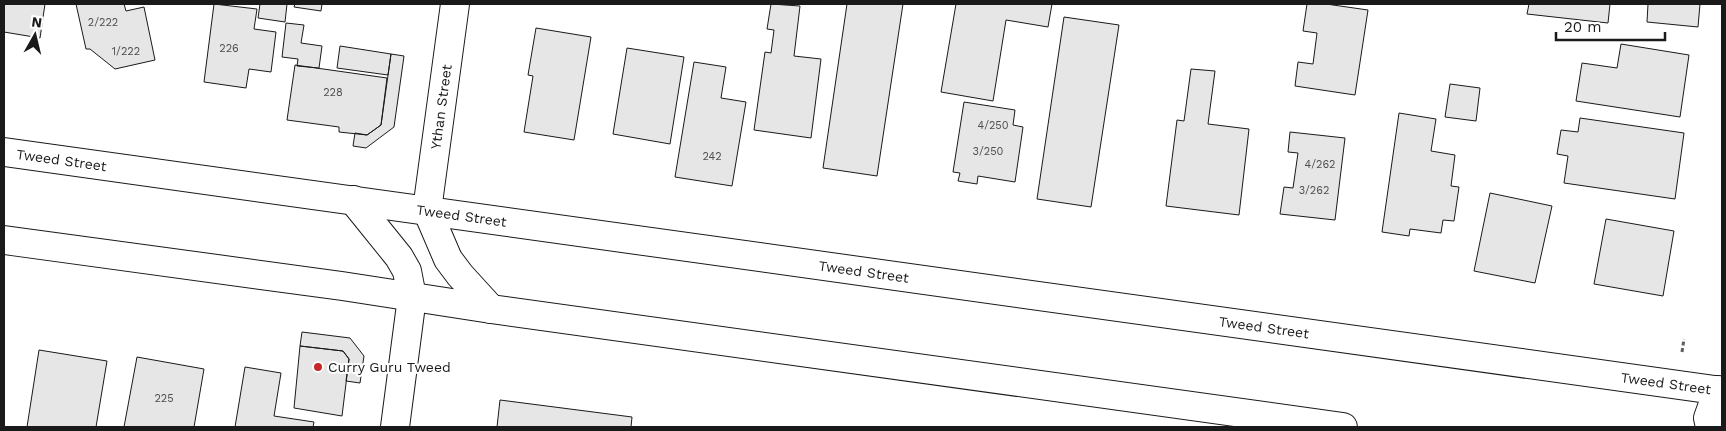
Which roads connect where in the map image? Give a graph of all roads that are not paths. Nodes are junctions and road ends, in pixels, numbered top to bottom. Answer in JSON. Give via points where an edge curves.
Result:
{"nodes":[{"id":1,"x":456,"y":4,"type":"edge"},
{"id":2,"x":4,"y":152,"type":"edge"},
{"id":3,"x":353,"y":200,"type":"junction"},
{"id":4,"x":427,"y":210,"type":"junction"},
{"id":5,"x":4,"y":240,"type":"edge"},
{"id":6,"x":412,"y":297,"type":"junction"},
{"id":7,"x":491,"y":308,"type":"junction"},
{"id":8,"x":1721,"y":386,"type":"edge"},
{"id":9,"x":395,"y":427,"type":"edge"},
{"id":10,"x":1343,"y":427,"type":"edge"},
{"id":11,"x":1710,"y":427,"type":"edge"}],
"edges":[{"from":1,"to":4,"type":"main road","name":"Ythan Street"},
{"from":2,"to":3,"type":"main road","name":"Tweed Street"},
{"from":3,"to":4,"type":"main road","name":"Tweed Street"},
{"from":3,"to":6,"type":"main road","via":[[407,271]]},
{"from":4,"to":7,"type":"main road","via":[[448,259]]},
{"from":4,"to":8,"type":"main road","name":"Tweed Street"},
{"from":5,"to":6,"type":"main road"},
{"from":6,"to":7,"type":"main road"},
{"from":6,"to":9,"type":"main road"},
{"from":7,"to":10,"type":"main road"},
{"from":8,"to":11,"type":"main road","via":[[1708,418]]}]}
